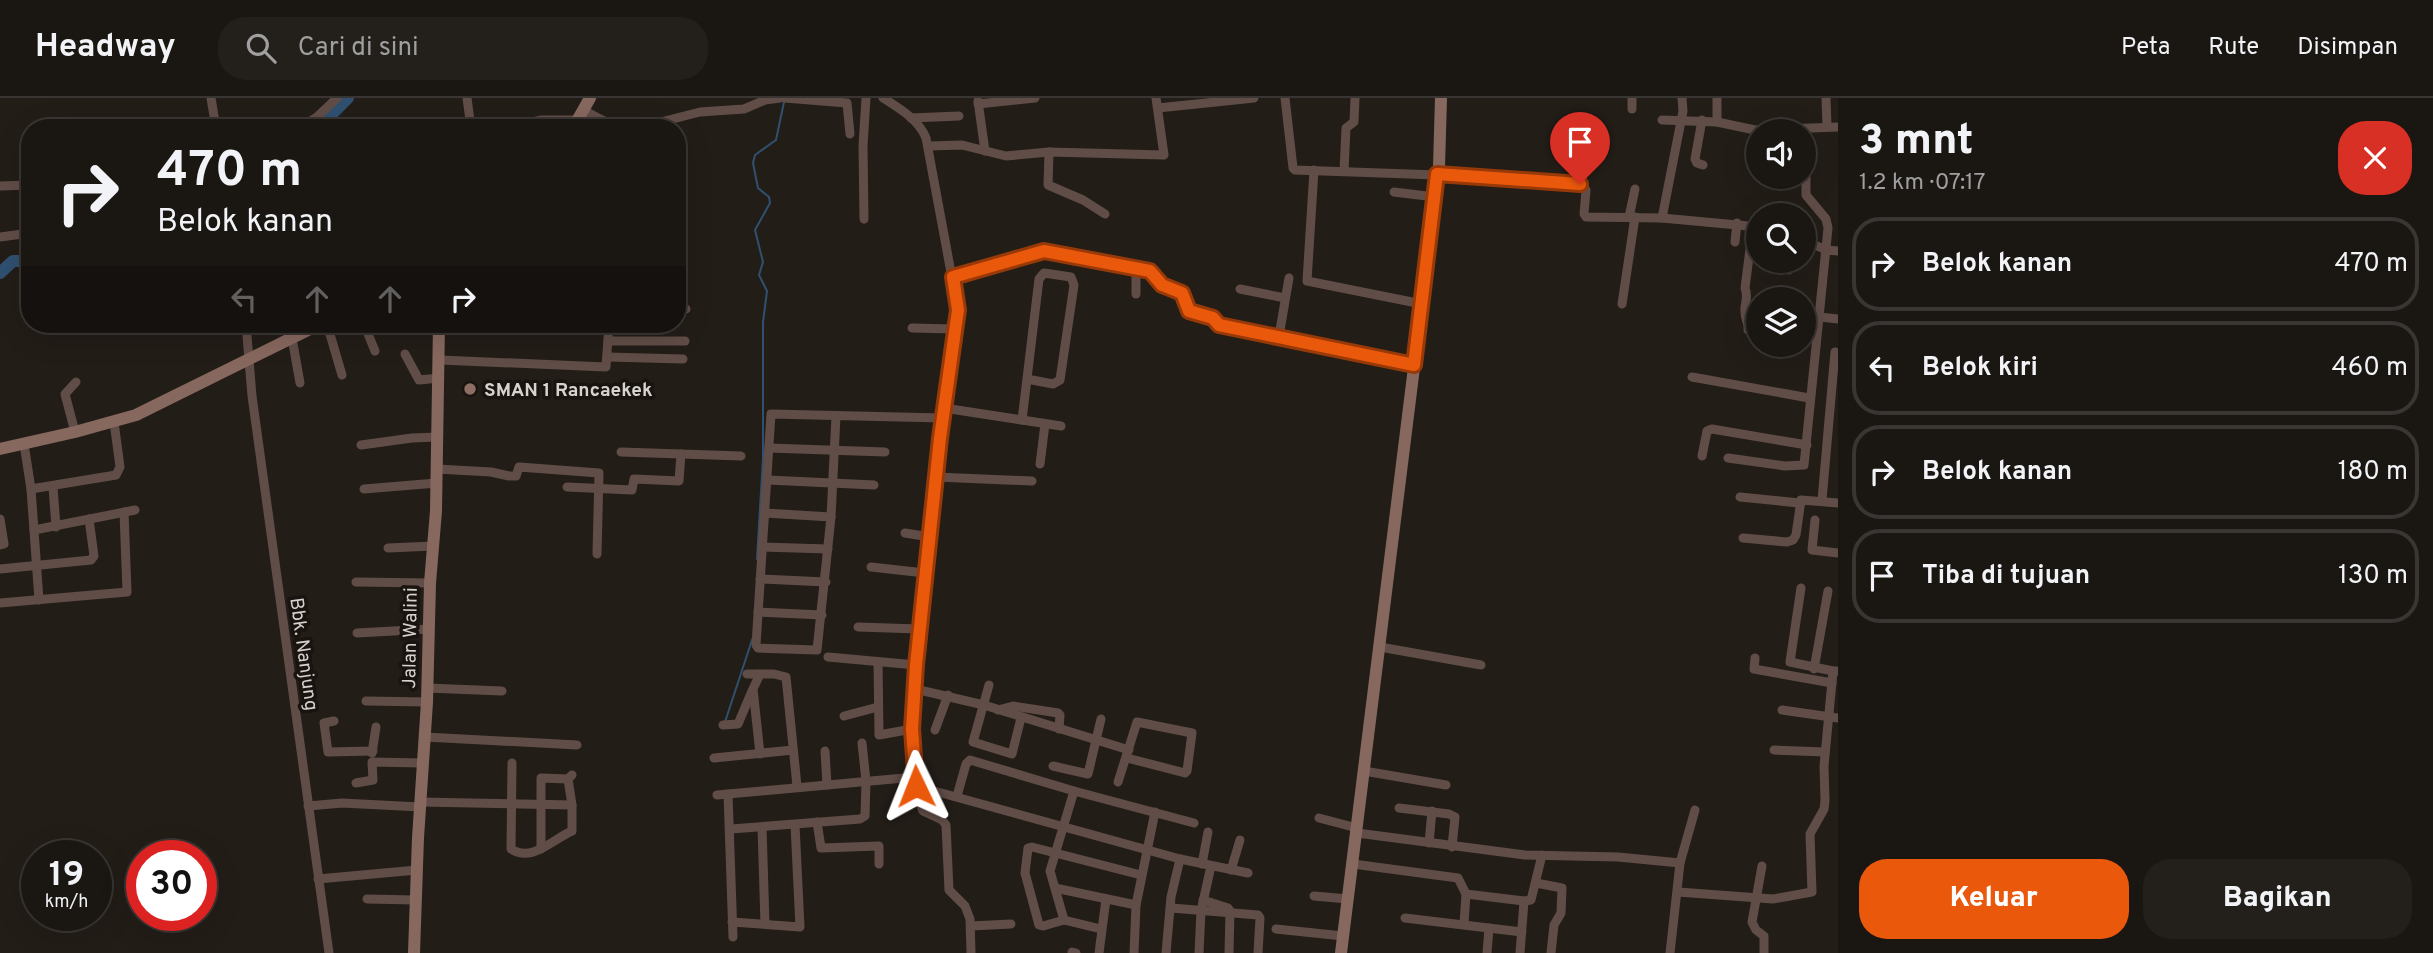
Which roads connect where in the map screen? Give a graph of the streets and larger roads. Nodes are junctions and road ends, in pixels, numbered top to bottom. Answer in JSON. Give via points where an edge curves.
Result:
{"nodes":[{"id":1,"x":211,"y":98,"type":"edge"},
{"id":2,"x":337,"y":98,"type":"edge"},
{"id":3,"x":467,"y":98,"type":"edge"},
{"id":4,"x":590,"y":98,"type":"edge"},
{"id":5,"x":784,"y":98,"type":"edge"},
{"id":6,"x":866,"y":98,"type":"edge"},
{"id":7,"x":883,"y":98,"type":"edge"},
{"id":8,"x":1035,"y":98,"type":"edge"},
{"id":9,"x":1254,"y":98,"type":"edge"},
{"id":10,"x":1285,"y":98,"type":"edge"},
{"id":11,"x":1356,"y":98,"type":"edge"},
{"id":12,"x":1441,"y":98,"type":"edge"},
{"id":13,"x":1632,"y":98,"type":"edge"},
{"id":14,"x":1682,"y":98,"type":"edge"},
{"id":15,"x":1717,"y":98,"type":"edge"},
{"id":16,"x":1826,"y":98,"type":"edge"},
{"id":17,"x":978,"y":101,"type":"edge"},
{"id":18,"x":1157,"y":103,"type":"edge"},
{"id":19,"x":1632,"y":109,"type":"dead end"},
{"id":20,"x":1838,"y":111,"type":"edge"},
{"id":21,"x":1826,"y":112,"type":"junction"},
{"id":22,"x":959,"y":116,"type":"dead end"},
{"id":23,"x":911,"y":118,"type":"junction"},
{"id":24,"x":214,"y":119,"type":"edge"},
{"id":25,"x":314,"y":119,"type":"edge"},
{"id":26,"x":470,"y":119,"type":"edge"},
{"id":27,"x":578,"y":119,"type":"edge"},
{"id":28,"x":674,"y":119,"type":"edge"},
{"id":29,"x":1662,"y":120,"type":"dead end"},
{"id":30,"x":1681,"y":120,"type":"junction"},
{"id":31,"x":1702,"y":120,"type":"junction"},
{"id":32,"x":1717,"y":122,"type":"junction"},
{"id":33,"x":1827,"y":127,"type":"junction"},
{"id":34,"x":1838,"y":127,"type":"edge"},
{"id":35,"x":1746,"y":128,"type":"edge"},
{"id":36,"x":1816,"y":128,"type":"edge"},
{"id":37,"x":850,"y":134,"type":"dead end"},
{"id":38,"x":929,"y":146,"type":"junction"},
{"id":39,"x":985,"y":151,"type":"junction"},
{"id":40,"x":1049,"y":152,"type":"junction"},
{"id":41,"x":1703,"y":165,"type":"dead end"},
{"id":42,"x":1314,"y":170,"type":"junction"},
{"id":43,"x":1344,"y":171,"type":"junction"},
{"id":44,"x":1437,"y":174,"type":"junction"},
{"id":45,"x":21,"y":185,"type":"edge"},
{"id":46,"x":0,"y":186,"type":"edge"},
{"id":47,"x":1635,"y":189,"type":"dead end"},
{"id":48,"x":1805,"y":189,"type":"edge"},
{"id":49,"x":1394,"y":192,"type":"dead end"},
{"id":50,"x":1435,"y":197,"type":"junction"},
{"id":51,"x":1105,"y":214,"type":"dead end"},
{"id":52,"x":1632,"y":217,"type":"junction"},
{"id":53,"x":1662,"y":218,"type":"junction"},
{"id":54,"x":864,"y":219,"type":"dead end"},
{"id":55,"x":1737,"y":223,"type":"junction"},
{"id":56,"x":1746,"y":224,"type":"edge"},
{"id":57,"x":21,"y":234,"type":"edge"},
{"id":58,"x":0,"y":237,"type":"edge"},
{"id":59,"x":1735,"y":242,"type":"dead end"},
{"id":60,"x":1816,"y":245,"type":"edge"},
{"id":61,"x":1826,"y":250,"type":"junction"},
{"id":62,"x":1838,"y":251,"type":"edge"},
{"id":63,"x":1136,"y":268,"type":"junction"},
{"id":64,"x":1748,"y":273,"type":"edge"},
{"id":65,"x":953,"y":277,"type":"junction"},
{"id":66,"x":1289,"y":278,"type":"dead end"},
{"id":67,"x":1240,"y":289,"type":"dead end"},
{"id":68,"x":1746,"y":291,"type":"edge"},
{"id":69,"x":1136,"y":293,"type":"dead end"},
{"id":70,"x":1285,"y":298,"type":"junction"},
{"id":71,"x":1422,"y":304,"type":"junction"},
{"id":72,"x":1622,"y":304,"type":"dead end"},
{"id":73,"x":1820,"y":317,"type":"junction"},
{"id":74,"x":1838,"y":319,"type":"edge"},
{"id":75,"x":912,"y":328,"type":"dead end"},
{"id":76,"x":955,"y":329,"type":"junction"},
{"id":77,"x":246,"y":333,"type":"edge"},
{"id":78,"x":302,"y":333,"type":"edge"},
{"id":79,"x":330,"y":333,"type":"edge"},
{"id":80,"x":368,"y":333,"type":"edge"},
{"id":81,"x":439,"y":333,"type":"edge"},
{"id":82,"x":609,"y":333,"type":"edge"},
{"id":83,"x":1279,"y":336,"type":"junction"},
{"id":84,"x":292,"y":338,"type":"junction"},
{"id":85,"x":608,"y":341,"type":"junction"},
{"id":86,"x":685,"y":341,"type":"dead end"},
{"id":87,"x":1818,"y":350,"type":"junction"},
{"id":88,"x":375,"y":351,"type":"dead end"},
{"id":89,"x":1837,"y":352,"type":"edge"},
{"id":90,"x":405,"y":354,"type":"dead end"},
{"id":91,"x":607,"y":357,"type":"junction"},
{"id":92,"x":683,"y":359,"type":"dead end"},
{"id":93,"x":248,"y":360,"type":"junction"},
{"id":94,"x":440,"y":360,"type":"junction"},
{"id":95,"x":1414,"y":365,"type":"junction"},
{"id":96,"x":342,"y":375,"type":"dead end"},
{"id":97,"x":1692,"y":377,"type":"dead end"},
{"id":98,"x":439,"y":378,"type":"junction"},
{"id":99,"x":1027,"y":379,"type":"junction"},
{"id":100,"x":76,"y":382,"type":"dead end"},
{"id":101,"x":1835,"y":382,"type":"edge"},
{"id":102,"x":300,"y":383,"type":"dead end"},
{"id":103,"x":1809,"y":398,"type":"junction"},
{"id":104,"x":944,"y":413,"type":"junction"},
{"id":105,"x":1834,"y":414,"type":"edge"},
{"id":106,"x":836,"y":416,"type":"junction"},
{"id":107,"x":1022,"y":421,"type":"junction"},
{"id":108,"x":114,"y":422,"type":"junction"},
{"id":109,"x":1045,"y":424,"type":"junction"},
{"id":110,"x":1061,"y":426,"type":"dead end"},
{"id":111,"x":75,"y":432,"type":"junction"},
{"id":112,"x":438,"y":437,"type":"junction"},
{"id":113,"x":24,"y":444,"type":"junction"},
{"id":114,"x":361,"y":445,"type":"dead end"},
{"id":115,"x":1807,"y":445,"type":"junction"},
{"id":116,"x":769,"y":448,"type":"junction"},
{"id":117,"x":0,"y":449,"type":"edge"},
{"id":118,"x":836,"y":451,"type":"junction"},
{"id":119,"x":621,"y":452,"type":"dead end"},
{"id":120,"x":885,"y":452,"type":"dead end"},
{"id":121,"x":681,"y":454,"type":"junction"},
{"id":122,"x":741,"y":456,"type":"dead end"},
{"id":123,"x":1702,"y":456,"type":"dead end"},
{"id":124,"x":1728,"y":458,"type":"dead end"},
{"id":125,"x":1040,"y":464,"type":"dead end"},
{"id":126,"x":437,"y":469,"type":"junction"},
{"id":127,"x":936,"y":477,"type":"junction"},
{"id":128,"x":768,"y":480,"type":"junction"},
{"id":129,"x":1032,"y":481,"type":"dead end"},
{"id":130,"x":437,"y":483,"type":"junction"},
{"id":131,"x":834,"y":483,"type":"junction"},
{"id":132,"x":874,"y":485,"type":"dead end"},
{"id":133,"x":53,"y":487,"type":"junction"},
{"id":134,"x":567,"y":487,"type":"dead end"},
{"id":135,"x":31,"y":489,"type":"junction"},
{"id":136,"x":364,"y":489,"type":"dead end"},
{"id":137,"x":599,"y":490,"type":"junction"},
{"id":138,"x":1740,"y":497,"type":"dead end"},
{"id":139,"x":1822,"y":500,"type":"junction"},
{"id":140,"x":1799,"y":503,"type":"junction"},
{"id":141,"x":1838,"y":503,"type":"edge"},
{"id":142,"x":135,"y":510,"type":"dead end"},
{"id":143,"x":124,"y":512,"type":"junction"},
{"id":144,"x":765,"y":513,"type":"junction"},
{"id":145,"x":831,"y":517,"type":"junction"},
{"id":146,"x":0,"y":519,"type":"edge"},
{"id":147,"x":89,"y":519,"type":"junction"},
{"id":148,"x":1815,"y":520,"type":"dead end"},
{"id":149,"x":56,"y":527,"type":"junction"},
{"id":150,"x":34,"y":530,"type":"junction"},
{"id":151,"x":905,"y":533,"type":"dead end"},
{"id":152,"x":930,"y":537,"type":"junction"},
{"id":153,"x":1743,"y":538,"type":"dead end"},
{"id":154,"x":0,"y":545,"type":"edge"},
{"id":155,"x":433,"y":546,"type":"junction"},
{"id":156,"x":762,"y":547,"type":"junction"},
{"id":157,"x":388,"y":548,"type":"dead end"},
{"id":158,"x":828,"y":549,"type":"junction"},
{"id":159,"x":1838,"y":553,"type":"edge"},
{"id":160,"x":597,"y":554,"type":"dead end"},
{"id":161,"x":36,"y":566,"type":"junction"},
{"id":162,"x":871,"y":567,"type":"dead end"},
{"id":163,"x":0,"y":569,"type":"edge"},
{"id":164,"x":925,"y":573,"type":"junction"},
{"id":165,"x":760,"y":579,"type":"junction"},
{"id":166,"x":356,"y":582,"type":"dead end"},
{"id":167,"x":826,"y":582,"type":"junction"},
{"id":168,"x":430,"y":583,"type":"junction"},
{"id":169,"x":1801,"y":588,"type":"dead end"},
{"id":170,"x":1828,"y":591,"type":"dead end"},
{"id":171,"x":39,"y":600,"type":"junction"},
{"id":172,"x":0,"y":603,"type":"edge"},
{"id":173,"x":758,"y":612,"type":"junction"},
{"id":174,"x":822,"y":615,"type":"junction"},
{"id":175,"x":858,"y":627,"type":"dead end"},
{"id":176,"x":429,"y":629,"type":"junction"},
{"id":177,"x":919,"y":629,"type":"junction"},
{"id":178,"x":357,"y":633,"type":"dead end"},
{"id":179,"x":1380,"y":648,"type":"junction"},
{"id":180,"x":828,"y":657,"type":"dead end"},
{"id":181,"x":1755,"y":658,"type":"dead end"},
{"id":182,"x":878,"y":662,"type":"junction"},
{"id":183,"x":916,"y":665,"type":"junction"},
{"id":184,"x":1481,"y":665,"type":"dead end"},
{"id":185,"x":1809,"y":668,"type":"junction"},
{"id":186,"x":1836,"y":671,"type":"edge"},
{"id":187,"x":747,"y":674,"type":"dead end"},
{"id":188,"x":760,"y":674,"type":"junction"},
{"id":189,"x":1832,"y":683,"type":"junction"},
{"id":190,"x":989,"y":685,"type":"dead end"},
{"id":191,"x":427,"y":688,"type":"junction"},
{"id":192,"x":915,"y":689,"type":"junction"},
{"id":193,"x":753,"y":690,"type":"junction"},
{"id":194,"x":502,"y":691,"type":"dead end"},
{"id":195,"x":948,"y":695,"type":"junction"},
{"id":196,"x":366,"y":701,"type":"dead end"},
{"id":197,"x":427,"y":702,"type":"junction"},
{"id":198,"x":984,"y":705,"type":"junction"},
{"id":199,"x":877,"y":708,"type":"junction"},
{"id":200,"x":998,"y":710,"type":"junction"},
{"id":201,"x":1782,"y":710,"type":"dead end"},
{"id":202,"x":844,"y":716,"type":"dead end"},
{"id":203,"x":1021,"y":718,"type":"junction"},
{"id":204,"x":1833,"y":718,"type":"edge"},
{"id":205,"x":1101,"y":719,"type":"dead end"},
{"id":206,"x":334,"y":721,"type":"dead end"},
{"id":207,"x":757,"y":722,"type":"junction"},
{"id":208,"x":737,"y":724,"type":"junction"},
{"id":209,"x":723,"y":725,"type":"dead end"},
{"id":210,"x":376,"y":727,"type":"dead end"},
{"id":211,"x":912,"y":729,"type":"junction"},
{"id":212,"x":1059,"y":729,"type":"junction"},
{"id":213,"x":935,"y":730,"type":"dead end"},
{"id":214,"x":425,"y":737,"type":"junction"},
{"id":215,"x":1096,"y":740,"type":"junction"},
{"id":216,"x":862,"y":743,"type":"dead end"},
{"id":217,"x":577,"y":745,"type":"dead end"},
{"id":218,"x":793,"y":750,"type":"junction"},
{"id":219,"x":1774,"y":750,"type":"dead end"},
{"id":220,"x":373,"y":751,"type":"junction"},
{"id":221,"x":825,"y":751,"type":"dead end"},
{"id":222,"x":1825,"y":752,"type":"junction"},
{"id":223,"x":760,"y":754,"type":"junction"},
{"id":224,"x":1128,"y":754,"type":"junction"},
{"id":225,"x":714,"y":758,"type":"dead end"},
{"id":226,"x":372,"y":762,"type":"junction"},
{"id":227,"x":422,"y":763,"type":"junction"},
{"id":228,"x":512,"y":763,"type":"dead end"},
{"id":229,"x":1053,"y":766,"type":"dead end"},
{"id":230,"x":1364,"y":771,"type":"junction"},
{"id":231,"x":866,"y":781,"type":"junction"},
{"id":232,"x":915,"y":782,"type":"junction"},
{"id":233,"x":1118,"y":782,"type":"dead end"},
{"id":234,"x":356,"y":783,"type":"dead end"},
{"id":235,"x":827,"y":785,"type":"junction"},
{"id":236,"x":1446,"y":785,"type":"dead end"},
{"id":237,"x":797,"y":786,"type":"junction"},
{"id":238,"x":1074,"y":792,"type":"junction"},
{"id":239,"x":728,"y":794,"type":"junction"},
{"id":240,"x":717,"y":795,"type":"dead end"},
{"id":241,"x":957,"y":796,"type":"junction"},
{"id":242,"x":512,"y":804,"type":"junction"},
{"id":243,"x":420,"y":805,"type":"junction"},
{"id":244,"x":541,"y":805,"type":"junction"},
{"id":245,"x":572,"y":805,"type":"junction"},
{"id":246,"x":308,"y":806,"type":"junction"},
{"id":247,"x":1399,"y":808,"type":"dead end"},
{"id":248,"x":1695,"y":810,"type":"dead end"},
{"id":249,"x":1432,"y":811,"type":"junction"},
{"id":250,"x":1155,"y":812,"type":"junction"},
{"id":251,"x":1319,"y":818,"type":"dead end"},
{"id":252,"x":817,"y":822,"type":"junction"},
{"id":253,"x":1194,"y":823,"type":"dead end"},
{"id":254,"x":795,"y":825,"type":"junction"},
{"id":255,"x":1062,"y":825,"type":"junction"},
{"id":256,"x":762,"y":827,"type":"junction"},
{"id":257,"x":731,"y":829,"type":"junction"},
{"id":258,"x":1357,"y":830,"type":"junction"},
{"id":259,"x":1208,"y":832,"type":"dead end"},
{"id":260,"x":1240,"y":840,"type":"dead end"},
{"id":261,"x":1429,"y":843,"type":"junction"},
{"id":262,"x":1452,"y":847,"type":"junction"},
{"id":263,"x":541,"y":849,"type":"junction"},
{"id":264,"x":1147,"y":849,"type":"junction"},
{"id":265,"x":1055,"y":854,"type":"junction"},
{"id":266,"x":1542,"y":855,"type":"junction"},
{"id":267,"x":1180,"y":859,"type":"junction"},
{"id":268,"x":1680,"y":863,"type":"junction"},
{"id":269,"x":879,"y":864,"type":"dead end"},
{"id":270,"x":1353,"y":864,"type":"junction"},
{"id":271,"x":1206,"y":865,"type":"junction"},
{"id":272,"x":1762,"y":866,"type":"dead end"},
{"id":273,"x":417,"y":870,"type":"junction"},
{"id":274,"x":1231,"y":870,"type":"junction"},
{"id":275,"x":1248,"y":873,"type":"dead end"},
{"id":276,"x":1141,"y":875,"type":"junction"},
{"id":277,"x":318,"y":879,"type":"junction"},
{"id":278,"x":1536,"y":883,"type":"junction"},
{"id":279,"x":1055,"y":888,"type":"junction"},
{"id":280,"x":1678,"y":892,"type":"junction"},
{"id":281,"x":1465,"y":894,"type":"junction"},
{"id":282,"x":1314,"y":896,"type":"dead end"},
{"id":283,"x":1756,"y":898,"type":"junction"},
{"id":284,"x":367,"y":899,"type":"dead end"},
{"id":285,"x":1106,"y":899,"type":"junction"},
{"id":286,"x":1348,"y":899,"type":"junction"},
{"id":287,"x":415,"y":900,"type":"junction"},
{"id":288,"x":1203,"y":900,"type":"junction"},
{"id":289,"x":1524,"y":901,"type":"junction"},
{"id":290,"x":1136,"y":905,"type":"junction"},
{"id":291,"x":1171,"y":908,"type":"junction"},
{"id":292,"x":1202,"y":911,"type":"junction"},
{"id":293,"x":1231,"y":914,"type":"junction"},
{"id":294,"x":1405,"y":918,"type":"dead end"},
{"id":295,"x":1064,"y":920,"type":"junction"},
{"id":296,"x":732,"y":922,"type":"junction"},
{"id":297,"x":765,"y":924,"type":"junction"},
{"id":298,"x":1011,"y":924,"type":"dead end"},
{"id":299,"x":1464,"y":924,"type":"junction"},
{"id":300,"x":971,"y":926,"type":"junction"},
{"id":301,"x":1489,"y":928,"type":"junction"},
{"id":302,"x":1101,"y":929,"type":"junction"},
{"id":303,"x":1276,"y":929,"type":"dead end"},
{"id":304,"x":1522,"y":932,"type":"junction"},
{"id":305,"x":1343,"y":936,"type":"junction"},
{"id":306,"x":733,"y":937,"type":"dead end"},
{"id":307,"x":329,"y":953,"type":"edge"},
{"id":308,"x":414,"y":953,"type":"edge"},
{"id":309,"x":971,"y":953,"type":"edge"},
{"id":310,"x":1099,"y":953,"type":"edge"},
{"id":311,"x":1134,"y":953,"type":"edge"},
{"id":312,"x":1166,"y":953,"type":"edge"},
{"id":313,"x":1199,"y":953,"type":"edge"},
{"id":314,"x":1229,"y":953,"type":"edge"},
{"id":315,"x":1258,"y":953,"type":"edge"},
{"id":316,"x":1341,"y":953,"type":"edge"},
{"id":317,"x":1488,"y":953,"type":"edge"},
{"id":318,"x":1520,"y":953,"type":"edge"},
{"id":319,"x":1551,"y":953,"type":"edge"},
{"id":320,"x":1670,"y":953,"type":"edge"},
{"id":321,"x":1764,"y":953,"type":"edge"}],
"edges":[{"from":1,"to":24,"type":"street"},
{"from":2,"to":25,"type":"street"},
{"from":3,"to":26,"type":"street"},
{"from":4,"to":27,"type":"street"},
{"from":5,"to":28,"type":"street"},
{"from":5,"to":37,"type":"street","via":[[847,103]]},
{"from":6,"to":54,"type":"street"},
{"from":7,"to":23,"type":"street"},
{"from":8,"to":17,"type":"street"},
{"from":9,"to":18,"type":"street"},
{"from":10,"to":42,"type":"street","via":[[1293,169]]},
{"from":11,"to":43,"type":"street","via":[[1354,122],[1346,128]]},
{"from":12,"to":44,"type":"street"},
{"from":13,"to":19,"type":"street"},
{"from":14,"to":30,"type":"street"},
{"from":15,"to":32,"type":"street"},
{"from":16,"to":21,"type":"street"},
{"from":17,"to":39,"type":"street"},
{"from":18,"to":40,"type":"street","via":[[1164,155]]},
{"from":20,"to":21,"type":"street"},
{"from":21,"to":33,"type":"street"},
{"from":22,"to":23,"type":"street"},
{"from":23,"to":38,"type":"street"},
{"from":29,"to":30,"type":"street"},
{"from":30,"to":31,"type":"street"},
{"from":30,"to":53,"type":"street"},
{"from":31,"to":32,"type":"street"},
{"from":31,"to":41,"type":"street","via":[[1695,159]]},
{"from":32,"to":35,"type":"street"},
{"from":33,"to":34,"type":"street"},
{"from":33,"to":36,"type":"street"},
{"from":38,"to":39,"type":"street","via":[[962,145]]},
{"from":38,"to":65,"type":"street"},
{"from":39,"to":40,"type":"street","via":[[1006,156]]},
{"from":40,"to":51,"type":"street","via":[[1048,185]]},
{"from":42,"to":43,"type":"street"},
{"from":42,"to":71,"type":"street","via":[[1307,281]]},
{"from":43,"to":44,"type":"street"},
{"from":44,"to":50,"type":"street"},
{"from":44,"to":52,"type":"street","via":[[1580,184],[1586,190],[1585,217]]},
{"from":45,"to":46,"type":"street"},
{"from":47,"to":52,"type":"street"},
{"from":48,"to":61,"type":"street","via":[[1805,195],[1826,219]]},
{"from":49,"to":50,"type":"street"},
{"from":50,"to":71,"type":"street"},
{"from":52,"to":53,"type":"street"},
{"from":52,"to":72,"type":"street"},
{"from":53,"to":55,"type":"street"},
{"from":55,"to":56,"type":"street"},
{"from":55,"to":59,"type":"street"},
{"from":57,"to":58,"type":"street"},
{"from":60,"to":61,"type":"street"},
{"from":61,"to":62,"type":"street"},
{"from":61,"to":73,"type":"street"},
{"from":63,"to":65,"type":"street","via":[[1044,251]]},
{"from":63,"to":69,"type":"street"},
{"from":63,"to":83,"type":"street","via":[[1150,271],[1162,285],[1182,293],[1189,311],[1213,318],[1219,325]]},
{"from":64,"to":68,"type":"street"},
{"from":65,"to":76,"type":"street","via":[[958,310]]},
{"from":66,"to":70,"type":"street"},
{"from":67,"to":70,"type":"street"},
{"from":70,"to":83,"type":"street"},
{"from":71,"to":95,"type":"street"},
{"from":73,"to":74,"type":"street"},
{"from":73,"to":87,"type":"street"},
{"from":75,"to":76,"type":"street"},
{"from":76,"to":104,"type":"street"},
{"from":77,"to":93,"type":"street","name":"Bbk. Nanjung"},
{"from":78,"to":84,"type":"street"},
{"from":79,"to":96,"type":"street"},
{"from":80,"to":88,"type":"street"},
{"from":81,"to":94,"type":"street","name":"Jalan Walini"},
{"from":82,"to":85,"type":"street"},
{"from":83,"to":95,"type":"street"},
{"from":84,"to":93,"type":"street"},
{"from":84,"to":102,"type":"street"},
{"from":85,"to":86,"type":"street"},
{"from":85,"to":91,"type":"street"},
{"from":87,"to":89,"type":"street"},
{"from":87,"to":103,"type":"street"},
{"from":89,"to":101,"type":"street"},
{"from":90,"to":98,"type":"street","via":[[419,380]]},
{"from":91,"to":92,"type":"street"},
{"from":91,"to":94,"type":"street","via":[[606,367]]},
{"from":93,"to":108,"type":"street"},
{"from":93,"to":246,"type":"street","name":"Bbk. Nanjung"},
{"from":94,"to":98,"type":"street","name":"Jalan Walini"},
{"from":95,"to":179,"type":"street"},
{"from":97,"to":103,"type":"street"},
{"from":98,"to":112,"type":"street","name":"Jalan Walini"},
{"from":99,"to":99,"type":"street","via":[[1039,279],[1044,273],[1071,277],[1074,285],[1060,380],[1053,384]]},
{"from":99,"to":107,"type":"street"},
{"from":100,"to":111,"type":"street","via":[[65,394]]},
{"from":101,"to":105,"type":"street"},
{"from":103,"to":115,"type":"street"},
{"from":104,"to":106,"type":"street"},
{"from":104,"to":107,"type":"street"},
{"from":104,"to":127,"type":"street"},
{"from":105,"to":139,"type":"street"},
{"from":106,"to":116,"type":"street","via":[[773,413]]},
{"from":106,"to":118,"type":"street"},
{"from":107,"to":109,"type":"street"},
{"from":108,"to":111,"type":"street"},
{"from":108,"to":133,"type":"street","via":[[119,472]]},
{"from":109,"to":110,"type":"street"},
{"from":109,"to":125,"type":"street"},
{"from":111,"to":113,"type":"street"},
{"from":112,"to":114,"type":"street"},
{"from":112,"to":126,"type":"street","name":"Jalan Walini"},
{"from":113,"to":117,"type":"street"},
{"from":113,"to":135,"type":"street"},
{"from":115,"to":123,"type":"street","via":[[1712,429],[1707,431]]},
{"from":115,"to":124,"type":"street","via":[[1804,466],[1800,467]]},
{"from":116,"to":118,"type":"street"},
{"from":116,"to":128,"type":"street"},
{"from":118,"to":120,"type":"street"},
{"from":118,"to":131,"type":"street"},
{"from":119,"to":121,"type":"street"},
{"from":121,"to":122,"type":"street"},
{"from":121,"to":137,"type":"street","via":[[679,481],[634,479],[632,490]]},
{"from":126,"to":130,"type":"street","name":"Jalan Walini"},
{"from":126,"to":137,"type":"street","via":[[509,476],[516,476],[519,467],[599,472]]},
{"from":127,"to":129,"type":"street"},
{"from":127,"to":152,"type":"street"},
{"from":128,"to":131,"type":"street"},
{"from":128,"to":144,"type":"street"},
{"from":130,"to":136,"type":"street"},
{"from":130,"to":155,"type":"street","name":"Jalan Walini"},
{"from":131,"to":132,"type":"street"},
{"from":131,"to":145,"type":"street"},
{"from":133,"to":135,"type":"street"},
{"from":133,"to":149,"type":"street"},
{"from":134,"to":137,"type":"street"},
{"from":135,"to":150,"type":"street"},
{"from":137,"to":160,"type":"street"},
{"from":138,"to":140,"type":"street"},
{"from":139,"to":140,"type":"street"},
{"from":139,"to":141,"type":"street"},
{"from":140,"to":153,"type":"street","via":[[1793,540]]},
{"from":142,"to":143,"type":"street"},
{"from":143,"to":147,"type":"street"},
{"from":143,"to":171,"type":"street","via":[[127,592]]},
{"from":144,"to":145,"type":"street"},
{"from":144,"to":156,"type":"street"},
{"from":145,"to":158,"type":"street"},
{"from":146,"to":154,"type":"street","via":[[4,544]]},
{"from":147,"to":149,"type":"street"},
{"from":147,"to":161,"type":"street","via":[[93,558]]},
{"from":148,"to":159,"type":"street","via":[[1812,550]]},
{"from":149,"to":150,"type":"street"},
{"from":150,"to":161,"type":"street"},
{"from":151,"to":152,"type":"street"},
{"from":152,"to":164,"type":"street"},
{"from":155,"to":157,"type":"street"},
{"from":155,"to":168,"type":"street","name":"Jalan Walini"},
{"from":156,"to":158,"type":"street"},
{"from":156,"to":165,"type":"street"},
{"from":158,"to":167,"type":"street"},
{"from":161,"to":163,"type":"street"},
{"from":161,"to":171,"type":"street"},
{"from":162,"to":164,"type":"street"},
{"from":164,"to":177,"type":"street"},
{"from":165,"to":167,"type":"street"},
{"from":165,"to":173,"type":"street"},
{"from":166,"to":168,"type":"street"},
{"from":167,"to":174,"type":"street"},
{"from":168,"to":176,"type":"street","name":"Jalan Walini"},
{"from":169,"to":185,"type":"street","via":[[1790,660]]},
{"from":170,"to":185,"type":"street"},
{"from":171,"to":172,"type":"street"},
{"from":173,"to":174,"type":"street"},
{"from":173,"to":174,"type":"street","via":[[757,647],[792,649],[817,650]]},
{"from":175,"to":177,"type":"street"},
{"from":176,"to":178,"type":"street"},
{"from":176,"to":191,"type":"street","name":"Jalan Walini"},
{"from":177,"to":183,"type":"street"},
{"from":179,"to":184,"type":"street"},
{"from":179,"to":230,"type":"street"},
{"from":180,"to":182,"type":"street"},
{"from":181,"to":189,"type":"street","via":[[1754,669]]},
{"from":182,"to":183,"type":"street"},
{"from":182,"to":199,"type":"street"},
{"from":183,"to":192,"type":"street"},
{"from":185,"to":186,"type":"street"},
{"from":186,"to":189,"type":"street"},
{"from":187,"to":188,"type":"street"},
{"from":188,"to":193,"type":"street"},
{"from":188,"to":218,"type":"street","via":[[786,677]]},
{"from":189,"to":204,"type":"street"},
{"from":190,"to":198,"type":"street"},
{"from":191,"to":194,"type":"street"},
{"from":191,"to":197,"type":"street","name":"Jalan Walini"},
{"from":192,"to":195,"type":"street"},
{"from":192,"to":211,"type":"street"},
{"from":193,"to":207,"type":"street"},
{"from":193,"to":208,"type":"street"},
{"from":195,"to":198,"type":"street"},
{"from":195,"to":213,"type":"street"},
{"from":196,"to":197,"type":"street"},
{"from":197,"to":214,"type":"street","name":"Jalan Walini"},
{"from":198,"to":200,"type":"street"},
{"from":198,"to":203,"type":"street","via":[[974,743],[1013,754]]},
{"from":199,"to":202,"type":"street"},
{"from":199,"to":211,"type":"street","via":[[879,735]]},
{"from":200,"to":203,"type":"street"},
{"from":200,"to":212,"type":"street","via":[[1013,706],[1058,713]]},
{"from":201,"to":204,"type":"street"},
{"from":203,"to":212,"type":"street"},
{"from":204,"to":222,"type":"street"},
{"from":205,"to":215,"type":"street"},
{"from":206,"to":220,"type":"street","via":[[324,723],[328,752]]},
{"from":207,"to":208,"type":"street"},
{"from":207,"to":223,"type":"street"},
{"from":208,"to":209,"type":"street"},
{"from":210,"to":220,"type":"street"},
{"from":211,"to":232,"type":"street"},
{"from":212,"to":215,"type":"street"},
{"from":214,"to":217,"type":"street"},
{"from":214,"to":227,"type":"street","name":"Jalan Walini"},
{"from":215,"to":224,"type":"street"},
{"from":215,"to":229,"type":"street","via":[[1087,774]]},
{"from":216,"to":231,"type":"street"},
{"from":218,"to":223,"type":"street"},
{"from":218,"to":237,"type":"street"},
{"from":219,"to":222,"type":"street"},
{"from":220,"to":226,"type":"street"},
{"from":221,"to":235,"type":"street"},
{"from":222,"to":283,"type":"street","via":[[1824,809],[1810,834],[1812,892]]},
{"from":223,"to":225,"type":"street"},
{"from":224,"to":224,"type":"street","via":[[1138,722],[1192,733],[1185,773]]},
{"from":224,"to":233,"type":"street"},
{"from":226,"to":227,"type":"street"},
{"from":226,"to":234,"type":"street","via":[[373,780]]},
{"from":227,"to":243,"type":"street","name":"Jalan Walini"},
{"from":228,"to":242,"type":"street"},
{"from":230,"to":236,"type":"street"},
{"from":230,"to":258,"type":"street"},
{"from":231,"to":232,"type":"street"},
{"from":231,"to":235,"type":"street"},
{"from":231,"to":252,"type":"street","via":[[865,816]]},
{"from":232,"to":241,"type":"street"},
{"from":232,"to":300,"type":"street","via":[[923,811],[946,825],[949,890],[965,906]]},
{"from":235,"to":237,"type":"street"},
{"from":237,"to":239,"type":"street"},
{"from":238,"to":241,"type":"street","via":[[970,760]]},
{"from":238,"to":250,"type":"street"},
{"from":238,"to":255,"type":"street"},
{"from":239,"to":240,"type":"street"},
{"from":239,"to":257,"type":"street"},
{"from":241,"to":255,"type":"street"},
{"from":242,"to":243,"type":"street"},
{"from":242,"to":244,"type":"street"},
{"from":242,"to":263,"type":"street","via":[[512,851]]},
{"from":243,"to":246,"type":"street"},
{"from":243,"to":273,"type":"street","name":"Jalan Walini"},
{"from":244,"to":245,"type":"street"},
{"from":244,"to":245,"type":"street","via":[[541,778],[570,777]]},
{"from":244,"to":263,"type":"street"},
{"from":245,"to":263,"type":"street","via":[[572,831]]},
{"from":246,"to":277,"type":"street","name":"Bbk. Nanjung"},
{"from":247,"to":249,"type":"street"},
{"from":248,"to":268,"type":"street"},
{"from":249,"to":261,"type":"street"},
{"from":249,"to":262,"type":"street","via":[[1455,817]]},
{"from":250,"to":253,"type":"street"},
{"from":250,"to":264,"type":"street"},
{"from":251,"to":258,"type":"street"},
{"from":252,"to":254,"type":"street"},
{"from":252,"to":269,"type":"street","via":[[821,848],[879,846]]},
{"from":254,"to":256,"type":"street"},
{"from":254,"to":297,"type":"street","via":[[801,926]]},
{"from":255,"to":264,"type":"street"},
{"from":255,"to":265,"type":"street"},
{"from":256,"to":257,"type":"street"},
{"from":256,"to":297,"type":"street"},
{"from":257,"to":296,"type":"street"},
{"from":258,"to":261,"type":"street"},
{"from":258,"to":270,"type":"street"},
{"from":259,"to":271,"type":"street"},
{"from":260,"to":274,"type":"street"},
{"from":261,"to":262,"type":"street"},
{"from":262,"to":266,"type":"street"},
{"from":264,"to":267,"type":"street"},
{"from":264,"to":276,"type":"street"},
{"from":265,"to":276,"type":"street"},
{"from":265,"to":279,"type":"street","via":[[1050,871]]},
{"from":265,"to":295,"type":"street","via":[[1030,847],[1025,873],[1039,925]]},
{"from":266,"to":268,"type":"street"},
{"from":266,"to":278,"type":"street"},
{"from":267,"to":271,"type":"street"},
{"from":267,"to":291,"type":"street"},
{"from":268,"to":280,"type":"street"},
{"from":270,"to":281,"type":"street","via":[[1454,876]]},
{"from":270,"to":286,"type":"street"},
{"from":271,"to":274,"type":"street"},
{"from":271,"to":288,"type":"street"},
{"from":272,"to":283,"type":"street"},
{"from":273,"to":277,"type":"street"},
{"from":273,"to":287,"type":"street","name":"Jalan Walini"},
{"from":274,"to":275,"type":"street"},
{"from":276,"to":290,"type":"street"},
{"from":277,"to":307,"type":"street","name":"Bbk. Nanjung"},
{"from":278,"to":289,"type":"street","via":[[1532,898]]},
{"from":278,"to":319,"type":"street","via":[[1562,888]]},
{"from":279,"to":285,"type":"street"},
{"from":279,"to":295,"type":"street"},
{"from":280,"to":283,"type":"street"},
{"from":280,"to":320,"type":"street"},
{"from":281,"to":289,"type":"street"},
{"from":281,"to":299,"type":"street"},
{"from":282,"to":286,"type":"street"},
{"from":283,"to":321,"type":"street","via":[[1752,922],[1764,936]]},
{"from":284,"to":287,"type":"street"},
{"from":285,"to":290,"type":"street"},
{"from":285,"to":302,"type":"street"},
{"from":286,"to":305,"type":"street"},
{"from":287,"to":308,"type":"street","name":"Jalan Walini"},
{"from":288,"to":292,"type":"street"},
{"from":288,"to":293,"type":"street","via":[[1228,908]]},
{"from":289,"to":304,"type":"street"},
{"from":290,"to":311,"type":"street"},
{"from":291,"to":292,"type":"street"},
{"from":291,"to":312,"type":"street"},
{"from":292,"to":293,"type":"street"},
{"from":292,"to":313,"type":"street"},
{"from":293,"to":314,"type":"street"},
{"from":293,"to":315,"type":"street","via":[[1259,916]]},
{"from":294,"to":299,"type":"street"},
{"from":295,"to":302,"type":"street"},
{"from":296,"to":297,"type":"street"},
{"from":296,"to":306,"type":"street"},
{"from":298,"to":300,"type":"street"},
{"from":299,"to":301,"type":"street"},
{"from":300,"to":309,"type":"street"},
{"from":301,"to":304,"type":"street"},
{"from":301,"to":317,"type":"street"},
{"from":302,"to":310,"type":"street"},
{"from":303,"to":305,"type":"street"},
{"from":304,"to":318,"type":"street"},
{"from":305,"to":316,"type":"street"}]}
